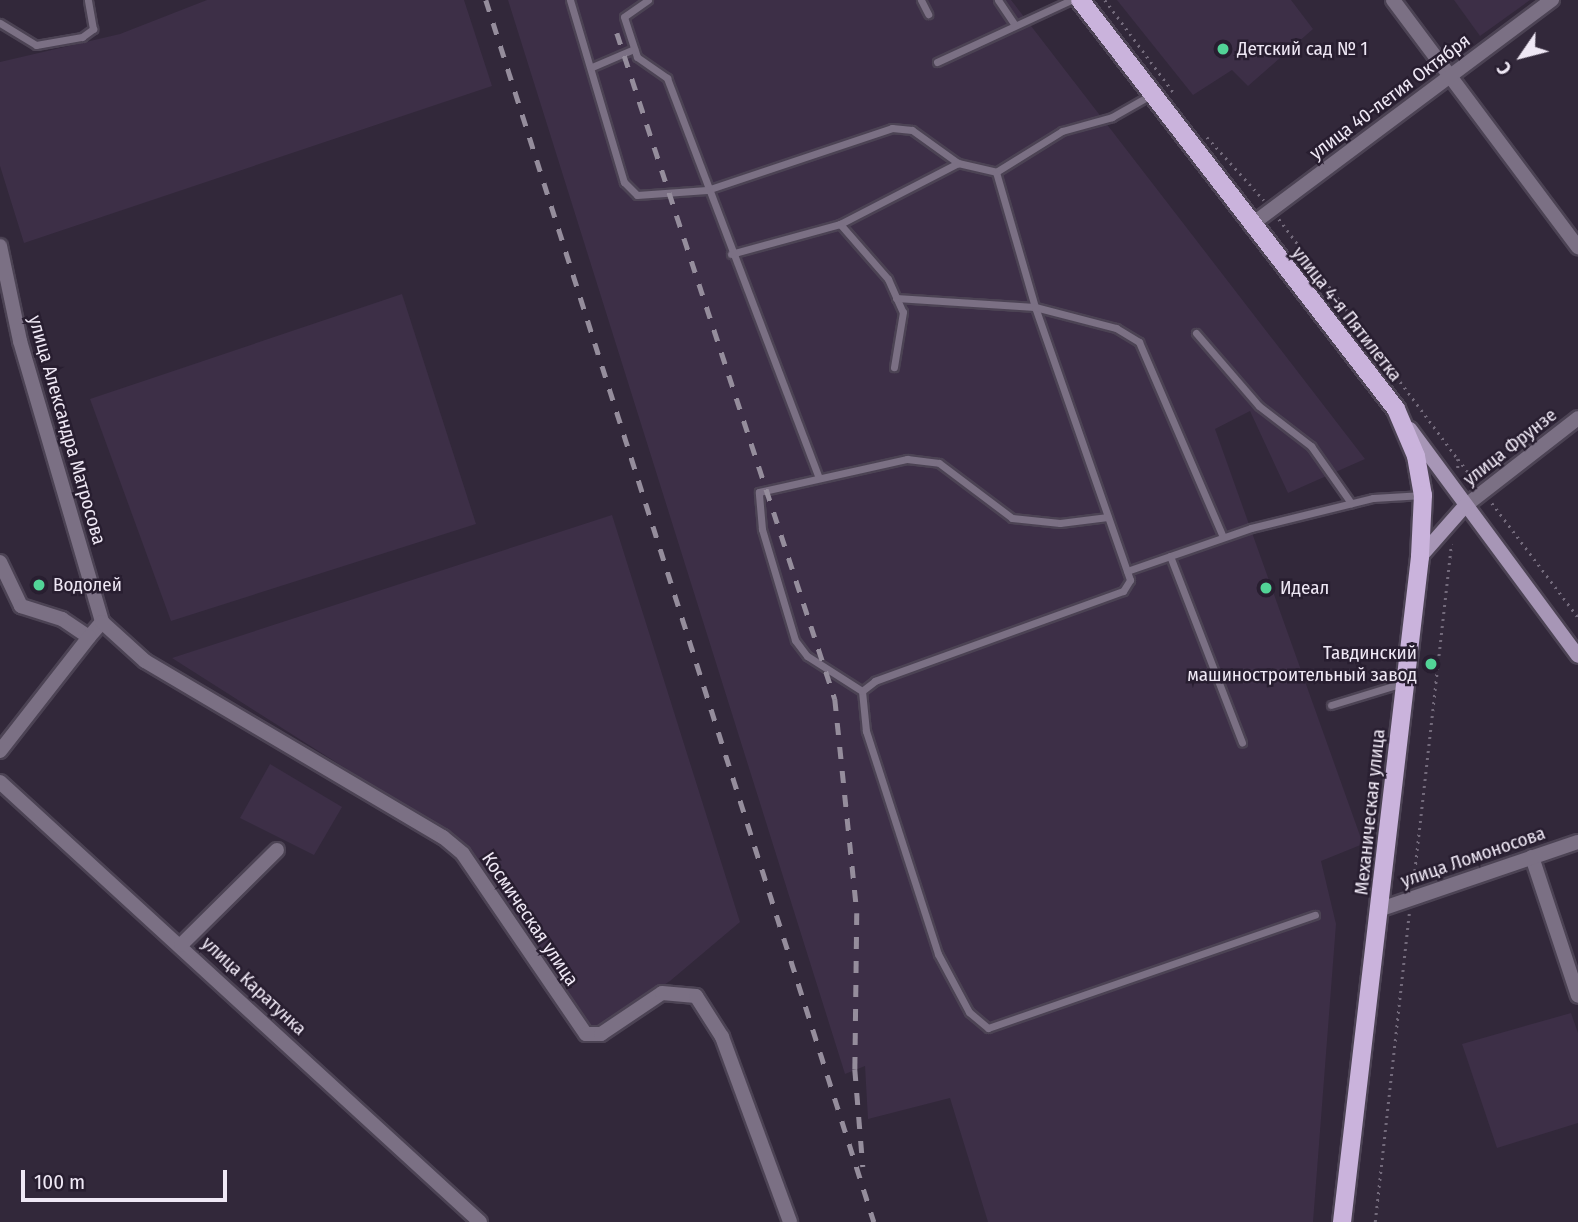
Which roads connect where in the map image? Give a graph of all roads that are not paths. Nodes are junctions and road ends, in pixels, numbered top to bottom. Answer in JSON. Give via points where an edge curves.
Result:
{"nodes":[{"id":1,"x":88,"y":0,"type":"edge"},
{"id":2,"x":570,"y":0,"type":"edge"},
{"id":3,"x":648,"y":0,"type":"edge"},
{"id":4,"x":921,"y":0,"type":"edge"},
{"id":5,"x":998,"y":0,"type":"edge"},
{"id":6,"x":1071,"y":0,"type":"edge"},
{"id":7,"x":1080,"y":0,"type":"edge"},
{"id":8,"x":1393,"y":0,"type":"edge"},
{"id":9,"x":1552,"y":0,"type":"edge"},
{"id":10,"x":928,"y":14,"type":"dead end"},
{"id":11,"x":0,"y":23,"type":"edge"},
{"id":12,"x":1014,"y":24,"type":"junction"},
{"id":13,"x":634,"y":49,"type":"junction"},
{"id":14,"x":937,"y":61,"type":"dead end"},
{"id":15,"x":593,"y":66,"type":"junction"},
{"id":16,"x":1449,"y":75,"type":"junction"},
{"id":17,"x":1149,"y":96,"type":"junction"},
{"id":18,"x":958,"y":163,"type":"junction"},
{"id":19,"x":996,"y":172,"type":"junction"},
{"id":20,"x":707,"y":190,"type":"junction"},
{"id":21,"x":840,"y":224,"type":"junction"},
{"id":22,"x":1251,"y":225,"type":"junction"},
{"id":23,"x":0,"y":246,"type":"edge"},
{"id":24,"x":1578,"y":247,"type":"edge"},
{"id":25,"x":731,"y":254,"type":"junction"},
{"id":26,"x":896,"y":298,"type":"junction"},
{"id":27,"x":1035,"y":307,"type":"junction"},
{"id":28,"x":1196,"y":333,"type":"dead end"},
{"id":29,"x":894,"y":367,"type":"dead end"},
{"id":30,"x":1396,"y":410,"type":"junction"},
{"id":31,"x":1578,"y":418,"type":"edge"},
{"id":32,"x":818,"y":476,"type":"junction"},
{"id":33,"x":1423,"y":495,"type":"junction"},
{"id":34,"x":1461,"y":501,"type":"junction"},
{"id":35,"x":1351,"y":503,"type":"junction"},
{"id":36,"x":1108,"y":517,"type":"junction"},
{"id":37,"x":1223,"y":537,"type":"junction"},
{"id":38,"x":1170,"y":556,"type":"junction"},
{"id":39,"x":1420,"y":557,"type":"junction"},
{"id":40,"x":0,"y":562,"type":"edge"},
{"id":41,"x":1127,"y":571,"type":"junction"},
{"id":42,"x":102,"y":622,"type":"junction"},
{"id":43,"x":89,"y":637,"type":"junction"},
{"id":44,"x":1578,"y":656,"type":"edge"},
{"id":45,"x":1406,"y":682,"type":"junction"},
{"id":46,"x":862,"y":691,"type":"junction"},
{"id":47,"x":1331,"y":705,"type":"dead end"},
{"id":48,"x":1242,"y":743,"type":"dead end"},
{"id":49,"x":0,"y":751,"type":"edge"},
{"id":50,"x":0,"y":782,"type":"edge"},
{"id":51,"x":1578,"y":842,"type":"edge"},
{"id":52,"x":277,"y":850,"type":"dead end"},
{"id":53,"x":1532,"y":857,"type":"junction"},
{"id":54,"x":1381,"y":909,"type":"junction"},
{"id":55,"x":1315,"y":915,"type":"dead end"},
{"id":56,"x":181,"y":944,"type":"junction"},
{"id":57,"x":1578,"y":996,"type":"edge"},
{"id":58,"x":480,"y":1222,"type":"edge"},
{"id":59,"x":790,"y":1222,"type":"edge"},
{"id":60,"x":1342,"y":1222,"type":"edge"}],
"edges":[{"from":1,"to":11,"type":"lane","via":[[93,29],[82,37],[36,45]]},
{"from":2,"to":15,"type":"lane"},
{"from":3,"to":13,"type":"lane","via":[[624,17]]},
{"from":4,"to":10,"type":"lane"},
{"from":5,"to":12,"type":"lane"},
{"from":6,"to":12,"type":"lane"},
{"from":7,"to":17,"type":"main road","name":"улица 4-я Пятилетка"},
{"from":8,"to":16,"type":"street"},
{"from":9,"to":16,"type":"street","name":"улица 40-летия Октября"},
{"from":12,"to":14,"type":"lane"},
{"from":13,"to":15,"type":"lane"},
{"from":13,"to":20,"type":"lane","via":[[652,74],[667,78]]},
{"from":15,"to":20,"type":"lane","via":[[624,182],[637,195]]},
{"from":16,"to":22,"type":"street","name":"улица 40-летия Октября"},
{"from":16,"to":24,"type":"street"},
{"from":17,"to":19,"type":"lane","via":[[1112,117],[1062,131]]},
{"from":17,"to":22,"type":"main road","name":"улица 4-я Пятилетка"},
{"from":18,"to":19,"type":"lane"},
{"from":18,"to":20,"type":"lane","via":[[912,130],[892,128]]},
{"from":18,"to":21,"type":"lane"},
{"from":19,"to":27,"type":"lane"},
{"from":20,"to":25,"type":"lane"},
{"from":21,"to":25,"type":"lane"},
{"from":21,"to":26,"type":"lane"},
{"from":22,"to":30,"type":"main road","name":"улица 4-я Пятилетка"},
{"from":23,"to":42,"type":"street","name":"улица Александра Матросова","via":[[20,341]]},
{"from":25,"to":32,"type":"lane"},
{"from":26,"to":27,"type":"lane"},
{"from":26,"to":29,"type":"lane","via":[[903,312]]},
{"from":27,"to":36,"type":"lane"},
{"from":27,"to":37,"type":"lane","via":[[1116,328],[1139,342]]},
{"from":28,"to":35,"type":"lane","via":[[1259,406],[1311,446]]},
{"from":30,"to":33,"type":"main road","name":"Механическая улица","via":[[1416,456]]},
{"from":30,"to":34,"type":"street","name":"улица 4-я Пятилетка"},
{"from":31,"to":34,"type":"street","name":"улица Фрунзе","via":[[1483,492]]},
{"from":32,"to":36,"type":"lane","via":[[906,458],[939,463],[1012,518],[1060,523]]},
{"from":32,"to":46,"type":"lane","via":[[759,492],[762,529],[795,640]]},
{"from":33,"to":35,"type":"lane"},
{"from":33,"to":39,"type":"main road","name":"Механическая улица"},
{"from":34,"to":39,"type":"street","via":[[1454,518]]},
{"from":34,"to":44,"type":"street","name":"улица 4-я Пятилетка"},
{"from":35,"to":37,"type":"lane"},
{"from":36,"to":41,"type":"lane"},
{"from":37,"to":38,"type":"lane"},
{"from":38,"to":41,"type":"lane"},
{"from":38,"to":48,"type":"lane"},
{"from":39,"to":45,"type":"main road","name":"Механическая улица"},
{"from":40,"to":43,"type":"street","via":[[21,606],[61,619]]},
{"from":41,"to":46,"type":"lane","via":[[1124,591],[875,681]]},
{"from":42,"to":43,"type":"street"},
{"from":42,"to":59,"type":"street","name":"Космическая улица","via":[[145,661],[443,836],[463,854],[586,1034],[601,1034],[662,993],[696,996],[722,1037]]},
{"from":43,"to":49,"type":"street"},
{"from":45,"to":47,"type":"lane"},
{"from":45,"to":54,"type":"main road","name":"Механическая улица"},
{"from":46,"to":55,"type":"lane","via":[[866,731],[938,954],[969,1012],[988,1028]]},
{"from":50,"to":56,"type":"street","name":"улица Каратунка"},
{"from":51,"to":53,"type":"street","name":"улица Ломоносова"},
{"from":52,"to":56,"type":"street"},
{"from":53,"to":54,"type":"street","name":"улица Ломоносова"},
{"from":53,"to":57,"type":"street"},
{"from":54,"to":60,"type":"main road","name":"Механическая улица"},
{"from":56,"to":58,"type":"street","name":"улица Каратунка"}]}
